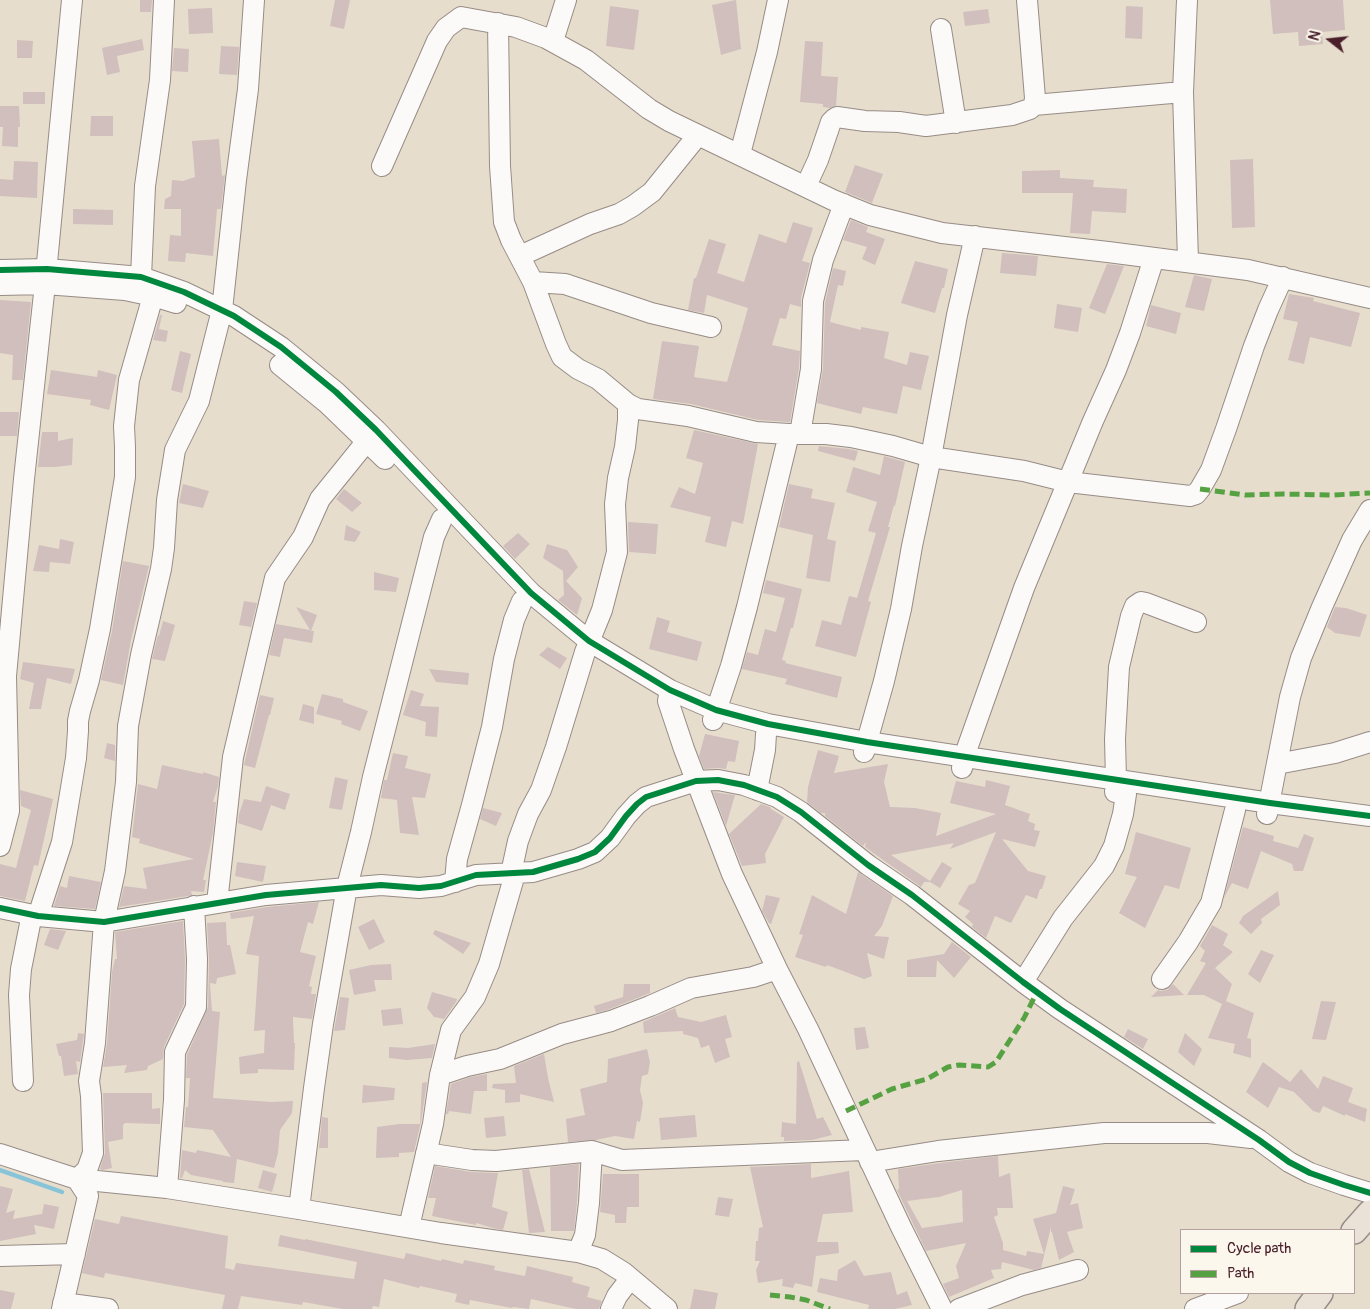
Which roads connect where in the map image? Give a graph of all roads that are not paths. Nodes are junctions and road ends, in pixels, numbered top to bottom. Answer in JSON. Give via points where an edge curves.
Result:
{"nodes":[{"id":1,"x":72,"y":0,"type":"edge"},
{"id":2,"x":164,"y":0,"type":"edge"},
{"id":3,"x":254,"y":0,"type":"edge"},
{"id":4,"x":566,"y":0,"type":"edge"},
{"id":5,"x":778,"y":0,"type":"edge"},
{"id":6,"x":1027,"y":0,"type":"edge"},
{"id":7,"x":1187,"y":0,"type":"edge"},
{"id":8,"x":498,"y":23,"type":"junction"},
{"id":9,"x":941,"y":29,"type":"dead end"},
{"id":10,"x":552,"y":41,"type":"junction"},
{"id":11,"x":1183,"y":92,"type":"junction"},
{"id":12,"x":1034,"y":105,"type":"junction"},
{"id":13,"x":956,"y":123,"type":"junction"},
{"id":14,"x":698,"y":135,"type":"junction"},
{"id":15,"x":740,"y":154,"type":"junction"},
{"id":16,"x":382,"y":166,"type":"dead end"},
{"id":17,"x":806,"y":186,"type":"junction"},
{"id":18,"x":844,"y":204,"type":"junction"},
{"id":19,"x":975,"y":236,"type":"junction"},
{"id":20,"x":520,"y":256,"type":"junction"},
{"id":21,"x":1154,"y":258,"type":"junction"},
{"id":22,"x":1188,"y":261,"type":"junction"},
{"id":23,"x":0,"y":270,"type":"edge"},
{"id":24,"x":46,"y":277,"type":"junction"},
{"id":25,"x":142,"y":277,"type":"junction"},
{"id":26,"x":1283,"y":277,"type":"junction"},
{"id":27,"x":533,"y":282,"type":"junction"},
{"id":28,"x":0,"y":285,"type":"edge"},
{"id":29,"x":153,"y":296,"type":"junction"},
{"id":30,"x":1370,"y":298,"type":"edge"},
{"id":31,"x":220,"y":317,"type":"junction"},
{"id":32,"x":711,"y":327,"type":"dead end"},
{"id":33,"x":628,"y":404,"type":"junction"},
{"id":34,"x":794,"y":434,"type":"junction"},
{"id":35,"x":371,"y":435,"type":"junction"},
{"id":36,"x":931,"y":457,"type":"junction"},
{"id":37,"x":1068,"y":482,"type":"junction"},
{"id":38,"x":1370,"y":510,"type":"edge"},
{"id":39,"x":442,"y":519,"type":"junction"},
{"id":40,"x":522,"y":602,"type":"junction"},
{"id":41,"x":1196,"y":622,"type":"dead end"},
{"id":42,"x":587,"y":646,"type":"junction"},
{"id":43,"x":669,"y":696,"type":"junction"},
{"id":44,"x":715,"y":715,"type":"junction"},
{"id":45,"x":766,"y":734,"type":"junction"},
{"id":46,"x":1370,"y":742,"type":"edge"},
{"id":47,"x":866,"y":747,"type":"junction"},
{"id":48,"x":963,"y":762,"type":"junction"},
{"id":49,"x":1277,"y":764,"type":"junction"},
{"id":50,"x":696,"y":781,"type":"junction"},
{"id":51,"x":1119,"y":789,"type":"junction"},
{"id":52,"x":758,"y":790,"type":"junction"},
{"id":53,"x":1268,"y":809,"type":"junction"},
{"id":54,"x":1235,"y":810,"type":"junction"},
{"id":55,"x":1370,"y":816,"type":"edge"},
{"id":56,"x":1370,"y":830,"type":"edge"},
{"id":57,"x":0,"y":846,"type":"edge"},
{"id":58,"x":514,"y":874,"type":"junction"},
{"id":59,"x":455,"y":882,"type":"junction"},
{"id":60,"x":347,"y":887,"type":"junction"},
{"id":61,"x":217,"y":903,"type":"junction"},
{"id":62,"x":194,"y":906,"type":"junction"},
{"id":63,"x":0,"y":908,"type":"edge"},
{"id":64,"x":35,"y":915,"type":"junction"},
{"id":65,"x":104,"y":922,"type":"junction"},
{"id":66,"x":777,"y":969,"type":"junction"},
{"id":67,"x":1162,"y":979,"type":"dead end"},
{"id":68,"x":1023,"y":982,"type":"junction"},
{"id":69,"x":440,"y":1075,"type":"junction"},
{"id":70,"x":23,"y":1081,"type":"dead end"},
{"id":71,"x":1259,"y":1140,"type":"junction"},
{"id":72,"x":592,"y":1151,"type":"junction"},
{"id":73,"x":426,"y":1153,"type":"junction"},
{"id":74,"x":0,"y":1154,"type":"edge"},
{"id":75,"x":867,"y":1156,"type":"junction"},
{"id":76,"x":77,"y":1179,"type":"junction"},
{"id":77,"x":167,"y":1188,"type":"junction"},
{"id":78,"x":1370,"y":1193,"type":"edge"},
{"id":79,"x":299,"y":1209,"type":"junction"},
{"id":80,"x":1370,"y":1213,"type":"edge"},
{"id":81,"x":409,"y":1227,"type":"junction"},
{"id":82,"x":1355,"y":1231,"type":"edge"},
{"id":83,"x":1370,"y":1234,"type":"edge"},
{"id":84,"x":1355,"y":1250,"type":"edge"},
{"id":85,"x":578,"y":1252,"type":"junction"},
{"id":86,"x":75,"y":1254,"type":"junction"},
{"id":87,"x":0,"y":1256,"type":"edge"},
{"id":88,"x":1078,"y":1270,"type":"dead end"},
{"id":89,"x":630,"y":1279,"type":"junction"},
{"id":90,"x":1235,"y":1294,"type":"edge"},
{"id":91,"x":1309,"y":1297,"type":"edge"},
{"id":92,"x":62,"y":1306,"type":"edge"},
{"id":93,"x":108,"y":1309,"type":"edge"},
{"id":94,"x":611,"y":1309,"type":"edge"},
{"id":95,"x":667,"y":1309,"type":"edge"},
{"id":96,"x":942,"y":1309,"type":"edge"},
{"id":97,"x":959,"y":1309,"type":"edge"},
{"id":98,"x":1195,"y":1309,"type":"edge"},
{"id":99,"x":1289,"y":1309,"type":"edge"}],
"edges":[{"from":1,"to":24,"type":"street"},
{"from":2,"to":25,"type":"street","via":[[160,80],[145,186]]},
{"from":3,"to":31,"type":"street","via":[[248,89]]},
{"from":4,"to":10,"type":"street"},
{"from":5,"to":15,"type":"street"},
{"from":6,"to":12,"type":"street"},
{"from":7,"to":11,"type":"street"},
{"from":8,"to":10,"type":"street"},
{"from":8,"to":16,"type":"street","via":[[461,16],[446,28],[436,41]]},
{"from":8,"to":20,"type":"street","via":[[504,222]]},
{"from":9,"to":13,"type":"street"},
{"from":10,"to":14,"type":"street","via":[[586,60],[649,109]]},
{"from":11,"to":12,"type":"street"},
{"from":11,"to":22,"type":"street"},
{"from":12,"to":13,"type":"street","via":[[1012,115]]},
{"from":13,"to":17,"type":"street","via":[[926,126],[837,117],[831,122]]},
{"from":14,"to":15,"type":"street"},
{"from":14,"to":20,"type":"street","via":[[652,192],[634,206]]},
{"from":15,"to":17,"type":"street"},
{"from":17,"to":18,"type":"street"},
{"from":18,"to":19,"type":"street","via":[[906,225]]},
{"from":18,"to":34,"type":"street","via":[[823,260],[813,301],[811,369]]},
{"from":19,"to":21,"type":"street"},
{"from":19,"to":36,"type":"street"},
{"from":20,"to":27,"type":"street"},
{"from":21,"to":22,"type":"street"},
{"from":21,"to":37,"type":"street","via":[[1127,342]]},
{"from":22,"to":26,"type":"street"},
{"from":23,"to":24,"type":"street"},
{"from":24,"to":25,"type":"street"},
{"from":24,"to":28,"type":"street"},
{"from":24,"to":29,"type":"street"},
{"from":24,"to":57,"type":"street","via":[[6,676],[9,811]]},
{"from":25,"to":31,"type":"street","via":[[184,292]]},
{"from":26,"to":30,"type":"street"},
{"from":26,"to":37,"type":"street","via":[[1254,346],[1211,470],[1196,494],[1190,496]]},
{"from":27,"to":32,"type":"street","via":[[564,284],[651,313]]},
{"from":27,"to":33,"type":"street","via":[[562,358],[598,380]]},
{"from":29,"to":31,"type":"street"},
{"from":29,"to":64,"type":"street","via":[[130,380],[124,426],[125,477],[100,629],[78,716],[76,758],[62,842]]},
{"from":31,"to":35,"type":"street"},
{"from":31,"to":65,"type":"street","via":[[199,401],[175,450],[167,500],[162,569],[128,726],[126,782],[116,871]]},
{"from":33,"to":34,"type":"street","via":[[638,409],[688,416],[756,432]]},
{"from":33,"to":42,"type":"street","via":[[625,447],[615,504],[617,552],[602,610]]},
{"from":34,"to":36,"type":"street","via":[[851,437]]},
{"from":34,"to":44,"type":"street"},
{"from":35,"to":39,"type":"street"},
{"from":35,"to":42,"type":"street"},
{"from":35,"to":61,"type":"street","via":[[320,499],[303,537],[275,578],[233,757]]},
{"from":36,"to":37,"type":"street","via":[[1024,471]]},
{"from":36,"to":47,"type":"street","via":[[901,609]]},
{"from":37,"to":48,"type":"street","via":[[1024,588]]},
{"from":38,"to":49,"type":"street","via":[[1352,540],[1302,658],[1290,697]]},
{"from":39,"to":40,"type":"street"},
{"from":39,"to":60,"type":"street","via":[[434,537]]},
{"from":40,"to":42,"type":"street"},
{"from":40,"to":59,"type":"street","via":[[504,659],[492,726],[457,859]]},
{"from":41,"to":51,"type":"street","via":[[1146,603],[1135,606],[1119,667],[1114,740]]},
{"from":42,"to":43,"type":"street"},
{"from":42,"to":58,"type":"street","via":[[541,790],[518,841]]},
{"from":43,"to":44,"type":"street"},
{"from":43,"to":50,"type":"street"},
{"from":44,"to":45,"type":"street"},
{"from":44,"to":47,"type":"street"},
{"from":45,"to":47,"type":"street"},
{"from":45,"to":52,"type":"street"},
{"from":46,"to":49,"type":"street","via":[[1335,753]]},
{"from":47,"to":48,"type":"street"},
{"from":48,"to":51,"type":"street"},
{"from":49,"to":53,"type":"street"},
{"from":50,"to":52,"type":"street","via":[[718,780]]},
{"from":50,"to":58,"type":"street","via":[[646,797],[595,852],[540,870]]},
{"from":50,"to":66,"type":"street","via":[[732,874]]},
{"from":51,"to":53,"type":"street"},
{"from":51,"to":54,"type":"street"},
{"from":51,"to":68,"type":"street","via":[[1123,814],[1114,846],[1104,866],[1063,918]]},
{"from":52,"to":68,"type":"street","via":[[801,812]]},
{"from":53,"to":54,"type":"street"},
{"from":53,"to":55,"type":"street"},
{"from":53,"to":56,"type":"street"},
{"from":54,"to":67,"type":"street","via":[[1210,903]]},
{"from":58,"to":59,"type":"street","via":[[476,876]]},
{"from":58,"to":69,"type":"street","via":[[489,964],[475,997],[451,1030]]},
{"from":59,"to":60,"type":"street","via":[[419,888]]},
{"from":60,"to":61,"type":"street"},
{"from":60,"to":79,"type":"street","via":[[323,1024]]},
{"from":61,"to":62,"type":"street"},
{"from":62,"to":65,"type":"street"},
{"from":62,"to":77,"type":"street","via":[[196,1007],[175,1052]]},
{"from":63,"to":64,"type":"street"},
{"from":64,"to":65,"type":"street"},
{"from":64,"to":70,"type":"street","via":[[21,970],[19,995]]},
{"from":65,"to":76,"type":"street","via":[[90,1088],[93,1153],[87,1170]]},
{"from":66,"to":69,"type":"street","via":[[753,977],[691,988],[611,1021],[562,1034],[500,1059]]},
{"from":66,"to":75,"type":"street"},
{"from":68,"to":71,"type":"street"},
{"from":69,"to":73,"type":"street","via":[[437,1106]]},
{"from":71,"to":75,"type":"street","via":[[1208,1133],[1104,1133]]},
{"from":71,"to":78,"type":"street","via":[[1310,1173]]},
{"from":72,"to":73,"type":"street","via":[[496,1161]]},
{"from":72,"to":75,"type":"street","via":[[622,1160]]},
{"from":72,"to":85,"type":"street","via":[[585,1235]]},
{"from":73,"to":81,"type":"street"},
{"from":74,"to":76,"type":"street"},
{"from":75,"to":96,"type":"street"},
{"from":76,"to":77,"type":"street"},
{"from":76,"to":86,"type":"street","via":[[86,1203]]},
{"from":77,"to":79,"type":"street"},
{"from":79,"to":81,"type":"street"},
{"from":80,"to":82,"type":"main road"},
{"from":81,"to":85,"type":"street"},
{"from":83,"to":84,"type":"main road"},
{"from":85,"to":89,"type":"street","via":[[602,1259]]},
{"from":86,"to":87,"type":"street"},
{"from":86,"to":92,"type":"street"},
{"from":88,"to":97,"type":"street","via":[[1022,1285]]},
{"from":89,"to":94,"type":"street"},
{"from":89,"to":95,"type":"street"},
{"from":90,"to":98,"type":"street"},
{"from":91,"to":99,"type":"main road"},
{"from":92,"to":93,"type":"street"}]}
